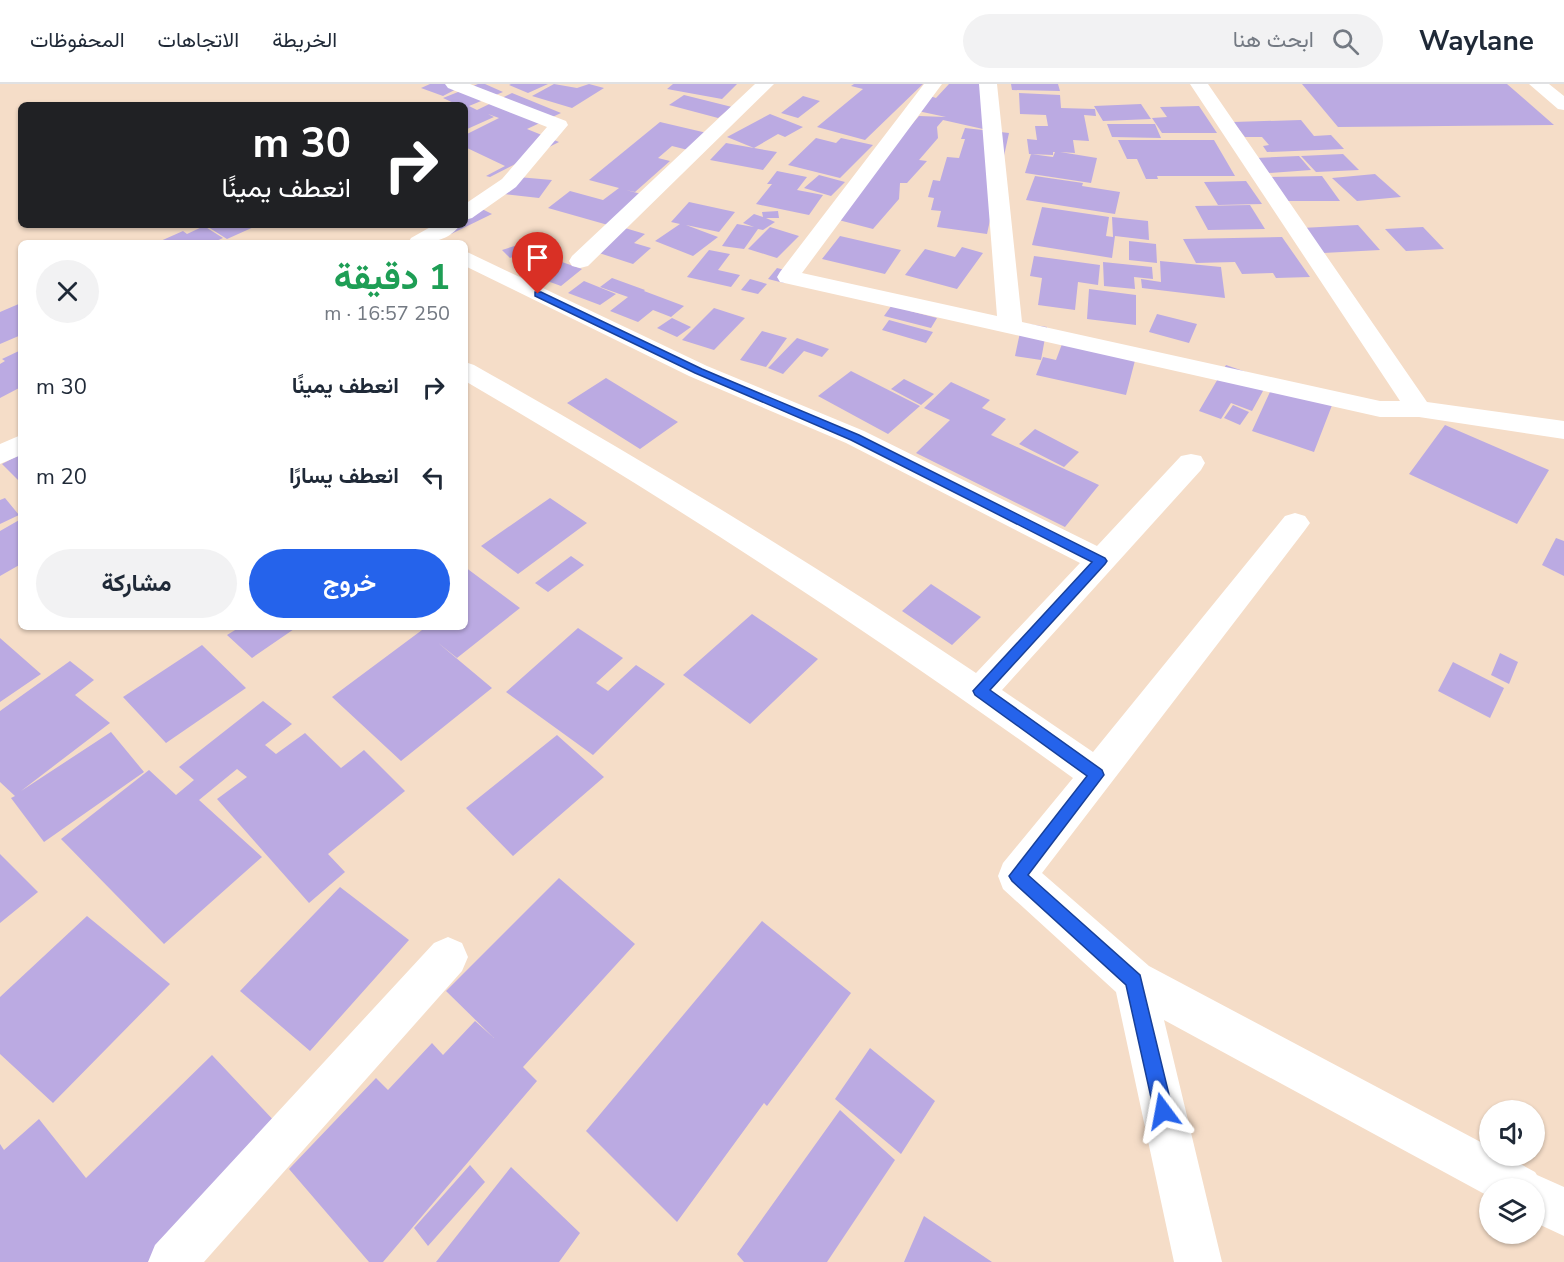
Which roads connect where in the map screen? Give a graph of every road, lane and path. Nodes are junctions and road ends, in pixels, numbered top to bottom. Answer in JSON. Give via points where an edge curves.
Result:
{"nodes":[{"id":1,"x":454,"y":84,"type":"edge"},
{"id":2,"x":765,"y":84,"type":"edge"},
{"id":3,"x":933,"y":84,"type":"edge"},
{"id":4,"x":988,"y":84,"type":"edge"},
{"id":5,"x":1199,"y":84,"type":"edge"},
{"id":6,"x":1538,"y":84,"type":"edge"},
{"id":7,"x":1564,"y":105,"type":"edge"},
{"id":8,"x":468,"y":212,"type":"edge"},
{"id":9,"x":445,"y":228,"type":"edge"},
{"id":10,"x":430,"y":240,"type":"edge"},
{"id":11,"x":468,"y":259,"type":"edge"},
{"id":12,"x":580,"y":261,"type":"dead end"},
{"id":13,"x":1010,"y":325,"type":"junction"},
{"id":14,"x":468,"y":372,"type":"edge"},
{"id":15,"x":1419,"y":409,"type":"junction"},
{"id":16,"x":1564,"y":430,"type":"edge"},
{"id":17,"x":18,"y":446,"type":"edge"},
{"id":18,"x":0,"y":455,"type":"edge"},
{"id":19,"x":1191,"y":463,"type":"dead end"},
{"id":20,"x":1296,"y":523,"type":"dead end"},
{"id":21,"x":1101,"y":561,"type":"junction"},
{"id":22,"x":980,"y":691,"type":"junction"},
{"id":23,"x":1097,"y":775,"type":"junction"},
{"id":24,"x":448,"y":957,"type":"dead end"},
{"id":25,"x":1134,"y":981,"type":"junction"},
{"id":26,"x":1500,"y":1178,"type":"edge"},
{"id":27,"x":1545,"y":1202,"type":"edge"},
{"id":28,"x":1564,"y":1212,"type":"edge"},
{"id":29,"x":172,"y":1262,"type":"edge"},
{"id":30,"x":1198,"y":1262,"type":"edge"}],
"edges":[{"from":1,"to":8,"type":"street","via":[[559,124],[509,183]]},
{"from":2,"to":12,"type":"street"},
{"from":3,"to":13,"type":"street","via":[[788,277]]},
{"from":4,"to":13,"type":"street"},
{"from":5,"to":15,"type":"street"},
{"from":6,"to":7,"type":"street"},
{"from":9,"to":10,"type":"street"},
{"from":11,"to":21,"type":"street","via":[[698,371],[855,437]]},
{"from":13,"to":15,"type":"street","via":[[1380,409]]},
{"from":14,"to":22,"type":"street","via":[[567,428]]},
{"from":15,"to":16,"type":"street"},
{"from":17,"to":18,"type":"street"},
{"from":19,"to":21,"type":"street"},
{"from":20,"to":23,"type":"street"},
{"from":21,"to":22,"type":"street"},
{"from":22,"to":23,"type":"street"},
{"from":23,"to":25,"type":"street","via":[[1017,876]]},
{"from":24,"to":29,"type":"street"},
{"from":25,"to":26,"type":"street"},
{"from":25,"to":30,"type":"street"},
{"from":27,"to":28,"type":"street"}]}
